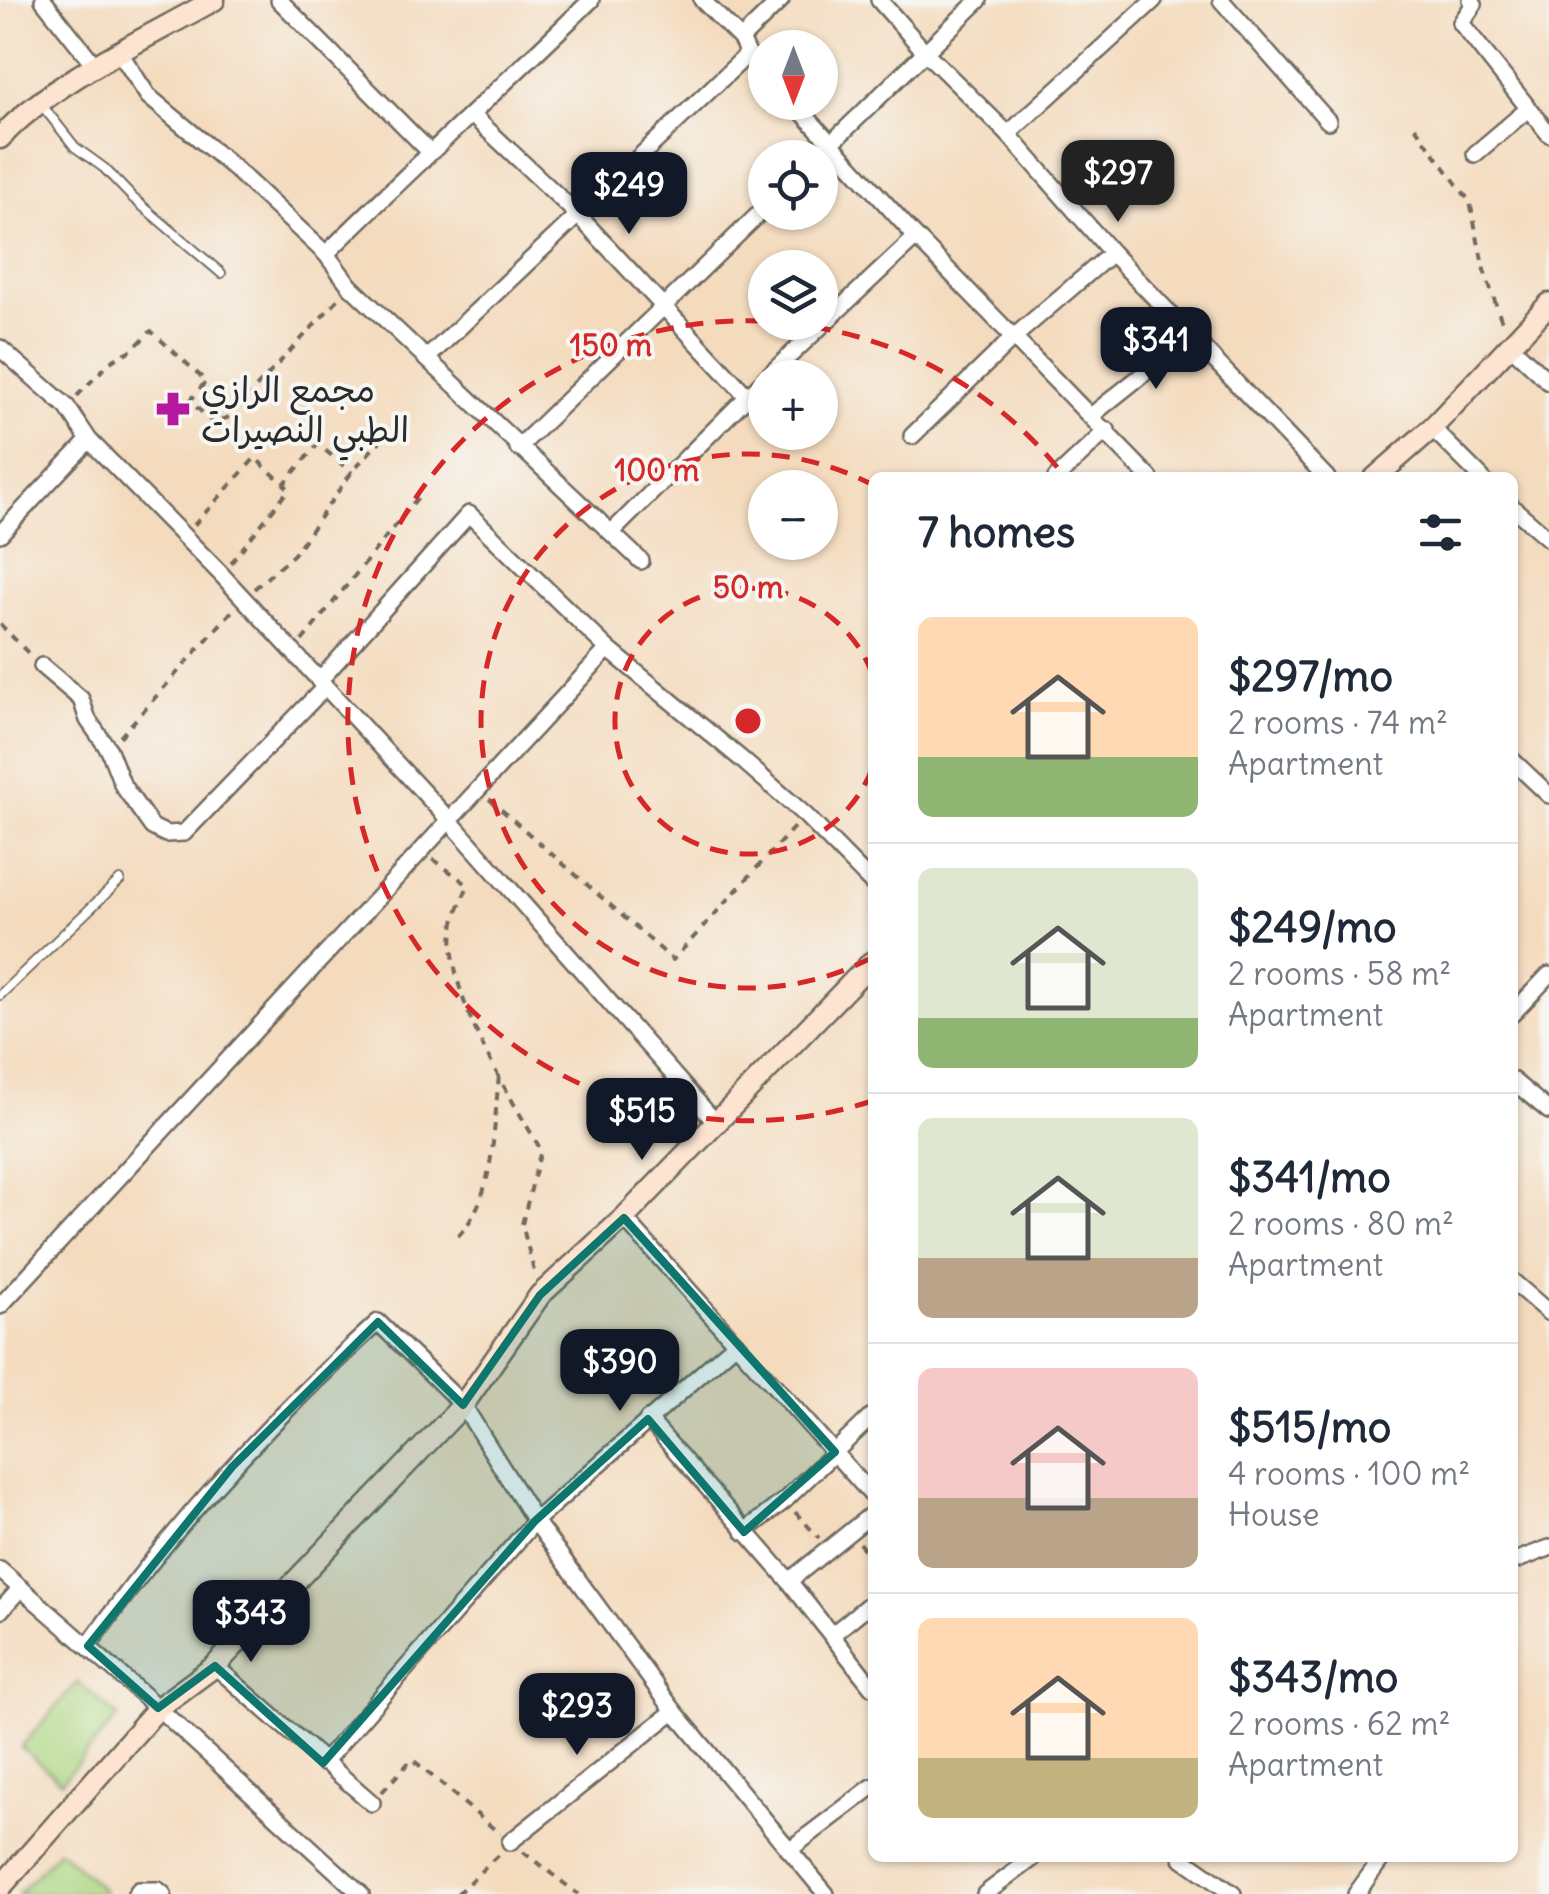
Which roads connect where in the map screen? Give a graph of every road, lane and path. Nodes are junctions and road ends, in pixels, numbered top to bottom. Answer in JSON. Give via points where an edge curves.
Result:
{"nodes":[{"id":1,"x":44,"y":0,"type":"edge"},
{"id":2,"x":214,"y":0,"type":"edge"},
{"id":3,"x":280,"y":0,"type":"edge"},
{"id":4,"x":591,"y":0,"type":"edge"},
{"id":5,"x":702,"y":0,"type":"edge"},
{"id":6,"x":781,"y":0,"type":"edge"},
{"id":7,"x":880,"y":0,"type":"edge"},
{"id":8,"x":978,"y":0,"type":"edge"},
{"id":9,"x":1154,"y":0,"type":"edge"},
{"id":10,"x":1221,"y":0,"type":"edge"},
{"id":11,"x":1471,"y":0,"type":"edge"},
{"id":12,"x":745,"y":46,"type":"junction"},
{"id":13,"x":748,"y":50,"type":"edge"},
{"id":14,"x":926,"y":52,"type":"junction"},
{"id":15,"x":120,"y":53,"type":"junction"},
{"id":16,"x":96,"y":67,"type":"junction"},
{"id":17,"x":41,"y":104,"type":"junction"},
{"id":18,"x":1528,"y":109,"type":"junction"},
{"id":19,"x":474,"y":116,"type":"junction"},
{"id":20,"x":810,"y":120,"type":"edge"},
{"id":21,"x":1328,"y":121,"type":"dead end"},
{"id":22,"x":1415,"y":127,"type":"dead end"},
{"id":23,"x":1008,"y":134,"type":"junction"},
{"id":24,"x":1549,"y":134,"type":"edge"},
{"id":25,"x":0,"y":138,"type":"edge"},
{"id":26,"x":828,"y":140,"type":"edge"},
{"id":27,"x":834,"y":140,"type":"edge"},
{"id":28,"x":838,"y":151,"type":"edge"},
{"id":29,"x":428,"y":152,"type":"junction"},
{"id":30,"x":1475,"y":154,"type":"dead end"},
{"id":31,"x":577,"y":214,"type":"junction"},
{"id":32,"x":748,"y":224,"type":"edge"},
{"id":33,"x":916,"y":237,"type":"junction"},
{"id":34,"x":1112,"y":253,"type":"junction"},
{"id":35,"x":326,"y":254,"type":"junction"},
{"id":36,"x":221,"y":273,"type":"dead end"},
{"id":37,"x":350,"y":286,"type":"junction"},
{"id":38,"x":1549,"y":304,"type":"edge"},
{"id":39,"x":664,"y":306,"type":"junction"},
{"id":40,"x":1192,"y":335,"type":"junction"},
{"id":41,"x":1015,"y":336,"type":"junction"},
{"id":42,"x":1509,"y":344,"type":"junction"},
{"id":43,"x":0,"y":348,"type":"edge"},
{"id":44,"x":426,"y":358,"type":"junction"},
{"id":45,"x":785,"y":360,"type":"edge"},
{"id":46,"x":1549,"y":382,"type":"edge"},
{"id":47,"x":747,"y":396,"type":"joint"},
{"id":48,"x":67,"y":407,"type":"junction"},
{"id":49,"x":1092,"y":415,"type":"junction"},
{"id":50,"x":1432,"y":428,"type":"junction"},
{"id":51,"x":1107,"y":430,"type":"junction"},
{"id":52,"x":912,"y":436,"type":"dead end"},
{"id":53,"x":89,"y":440,"type":"junction"},
{"id":54,"x":518,"y":448,"type":"junction"},
{"id":55,"x":1062,"y":472,"type":"edge"},
{"id":56,"x":1145,"y":472,"type":"edge"},
{"id":57,"x":1321,"y":472,"type":"edge"},
{"id":58,"x":1382,"y":472,"type":"edge"},
{"id":59,"x":1476,"y":472,"type":"edge"},
{"id":60,"x":352,"y":473,"type":"dead end"},
{"id":61,"x":284,"y":484,"type":"junction"},
{"id":62,"x":418,"y":497,"type":"dead end"},
{"id":63,"x":1518,"y":513,"type":"edge"},
{"id":64,"x":612,"y":532,"type":"junction"},
{"id":65,"x":0,"y":534,"type":"edge"},
{"id":66,"x":184,"y":536,"type":"junction"},
{"id":67,"x":1549,"y":539,"type":"edge"},
{"id":68,"x":640,"y":561,"type":"dead end"},
{"id":69,"x":220,"y":573,"type":"junction"},
{"id":70,"x":0,"y":624,"type":"edge"},
{"id":71,"x":288,"y":647,"type":"junction"},
{"id":72,"x":608,"y":650,"type":"junction"},
{"id":73,"x":42,"y":666,"type":"joint"},
{"id":74,"x":322,"y":684,"type":"junction"},
{"id":75,"x":1518,"y":766,"type":"edge"},
{"id":76,"x":478,"y":788,"type":"junction"},
{"id":77,"x":1549,"y":795,"type":"edge"},
{"id":78,"x":805,"y":816,"type":"junction"},
{"id":79,"x":449,"y":820,"type":"junction"},
{"id":80,"x":421,"y":850,"type":"junction"},
{"id":81,"x":868,"y":879,"type":"edge"},
{"id":82,"x":120,"y":880,"type":"dead end"},
{"id":83,"x":868,"y":966,"type":"edge"},
{"id":84,"x":1549,"y":975,"type":"edge"},
{"id":85,"x":0,"y":994,"type":"edge"},
{"id":86,"x":1518,"y":1008,"type":"edge"},
{"id":87,"x":499,"y":1076,"type":"junction"},
{"id":88,"x":1518,"y":1085,"type":"edge"},
{"id":89,"x":1549,"y":1111,"type":"edge"},
{"id":90,"x":716,"y":1122,"type":"junction"},
{"id":91,"x":624,"y":1218,"type":"junction"},
{"id":92,"x":458,"y":1236,"type":"dead end"},
{"id":93,"x":1518,"y":1286,"type":"edge"},
{"id":94,"x":540,"y":1294,"type":"junction"},
{"id":95,"x":0,"y":1306,"type":"edge"},
{"id":96,"x":1549,"y":1313,"type":"edge"},
{"id":97,"x":736,"y":1343,"type":"junction"},
{"id":98,"x":463,"y":1405,"type":"junction"},
{"id":99,"x":648,"y":1419,"type":"junction"},
{"id":100,"x":868,"y":1420,"type":"edge"},
{"id":101,"x":835,"y":1452,"type":"junction"},
{"id":102,"x":868,"y":1490,"type":"edge"},
{"id":103,"x":784,"y":1500,"type":"junction"},
{"id":104,"x":868,"y":1518,"type":"edge"},
{"id":105,"x":536,"y":1520,"type":"junction"},
{"id":106,"x":744,"y":1532,"type":"junction"},
{"id":107,"x":851,"y":1533,"type":"junction"},
{"id":108,"x":1549,"y":1548,"type":"edge"},
{"id":109,"x":830,"y":1549,"type":"junction"},
{"id":110,"x":868,"y":1553,"type":"edge"},
{"id":111,"x":1518,"y":1560,"type":"edge"},
{"id":112,"x":0,"y":1570,"type":"edge"},
{"id":113,"x":789,"y":1582,"type":"junction"},
{"id":114,"x":21,"y":1588,"type":"junction"},
{"id":115,"x":868,"y":1605,"type":"edge"},
{"id":116,"x":0,"y":1611,"type":"edge"},
{"id":117,"x":833,"y":1634,"type":"junction"},
{"id":118,"x":88,"y":1646,"type":"junction"},
{"id":119,"x":216,"y":1666,"type":"junction"},
{"id":120,"x":868,"y":1682,"type":"edge"},
{"id":121,"x":158,"y":1708,"type":"junction"},
{"id":122,"x":674,"y":1711,"type":"junction"},
{"id":123,"x":324,"y":1763,"type":"junction"},
{"id":124,"x":868,"y":1790,"type":"edge"},
{"id":125,"x":372,"y":1802,"type":"joint"},
{"id":126,"x":510,"y":1842,"type":"junction"},
{"id":127,"x":789,"y":1850,"type":"junction"},
{"id":128,"x":1028,"y":1862,"type":"edge"},
{"id":129,"x":1188,"y":1862,"type":"edge"},
{"id":130,"x":1379,"y":1862,"type":"edge"},
{"id":131,"x":2,"y":1880,"type":"edge"},
{"id":132,"x":136,"y":1894,"type":"edge"},
{"id":133,"x":163,"y":1894,"type":"edge"},
{"id":134,"x":361,"y":1894,"type":"edge"},
{"id":135,"x":457,"y":1894,"type":"edge"},
{"id":136,"x":578,"y":1894,"type":"edge"},
{"id":137,"x":826,"y":1894,"type":"edge"},
{"id":138,"x":984,"y":1894,"type":"edge"},
{"id":139,"x":1234,"y":1894,"type":"edge"},
{"id":140,"x":1356,"y":1894,"type":"edge"}],
"edges":[{"from":1,"to":16,"type":"street"},
{"from":2,"to":15,"type":"street"},
{"from":3,"to":29,"type":"street"},
{"from":4,"to":19,"type":"street"},
{"from":5,"to":12,"type":"street"},
{"from":6,"to":12,"type":"street"},
{"from":7,"to":14,"type":"street"},
{"from":8,"to":14,"type":"street"},
{"from":9,"to":23,"type":"street"},
{"from":10,"to":21,"type":"street"},
{"from":11,"to":18,"type":"street","via":[[1461,23]]},
{"from":12,"to":13,"type":"street"},
{"from":12,"to":31,"type":"street"},
{"from":14,"to":23,"type":"street"},
{"from":14,"to":27,"type":"street"},
{"from":15,"to":16,"type":"street"},
{"from":15,"to":35,"type":"street","via":[[148,96]]},
{"from":16,"to":17,"type":"street"},
{"from":17,"to":25,"type":"street"},
{"from":17,"to":36,"type":"lane","via":[[75,147]]},
{"from":18,"to":24,"type":"street"},
{"from":18,"to":30,"type":"street"},
{"from":19,"to":29,"type":"street"},
{"from":19,"to":31,"type":"street"},
{"from":20,"to":26,"type":"street"},
{"from":22,"to":42,"type":"path","via":[[1470,202]]},
{"from":23,"to":34,"type":"street"},
{"from":28,"to":33,"type":"street"},
{"from":29,"to":35,"type":"street"},
{"from":31,"to":39,"type":"street"},
{"from":31,"to":44,"type":"street"},
{"from":32,"to":39,"type":"street"},
{"from":33,"to":41,"type":"street"},
{"from":33,"to":45,"type":"street"},
{"from":34,"to":40,"type":"street"},
{"from":34,"to":41,"type":"street"},
{"from":35,"to":37,"type":"street"},
{"from":37,"to":44,"type":"street"},
{"from":37,"to":48,"type":"path","via":[[229,417],[214,423],[190,402],[206,381],[151,330]]},
{"from":38,"to":42,"type":"street"},
{"from":39,"to":47,"type":"street"},
{"from":39,"to":54,"type":"street"},
{"from":40,"to":49,"type":"street"},
{"from":40,"to":57,"type":"street"},
{"from":41,"to":49,"type":"street"},
{"from":41,"to":52,"type":"street"},
{"from":42,"to":46,"type":"street"},
{"from":42,"to":50,"type":"street"},
{"from":43,"to":48,"type":"street"},
{"from":44,"to":54,"type":"street"},
{"from":47,"to":64,"type":"street"},
{"from":48,"to":53,"type":"street"},
{"from":49,"to":51,"type":"street"},
{"from":50,"to":58,"type":"street"},
{"from":50,"to":59,"type":"street"},
{"from":51,"to":55,"type":"street"},
{"from":51,"to":56,"type":"street"},
{"from":53,"to":65,"type":"street"},
{"from":53,"to":66,"type":"street"},
{"from":54,"to":64,"type":"street"},
{"from":60,"to":61,"type":"path","via":[[318,444]]},
{"from":61,"to":66,"type":"path","via":[[255,458]]},
{"from":61,"to":69,"type":"path","via":[[290,489],[265,524]]},
{"from":62,"to":71,"type":"path","via":[[302,640]]},
{"from":63,"to":67,"type":"street"},
{"from":64,"to":68,"type":"street"},
{"from":66,"to":69,"type":"street"},
{"from":69,"to":71,"type":"street"},
{"from":70,"to":73,"type":"path"},
{"from":71,"to":74,"type":"street"},
{"from":72,"to":74,"type":"street","via":[[469,514]]},
{"from":72,"to":76,"type":"street"},
{"from":72,"to":78,"type":"street"},
{"from":73,"to":74,"type":"street","via":[[81,699],[124,786],[152,827],[166,834],[184,833]]},
{"from":74,"to":79,"type":"street"},
{"from":75,"to":77,"type":"street"},
{"from":76,"to":78,"type":"path","via":[[673,960]]},
{"from":76,"to":79,"type":"street"},
{"from":78,"to":81,"type":"street"},
{"from":79,"to":80,"type":"street"},
{"from":79,"to":90,"type":"street"},
{"from":80,"to":87,"type":"path","via":[[468,885],[452,928],[457,977]]},
{"from":80,"to":95,"type":"street"},
{"from":82,"to":85,"type":"lane"},
{"from":83,"to":90,"type":"street"},
{"from":84,"to":86,"type":"street"},
{"from":87,"to":92,"type":"path","via":[[487,1176],[470,1224]]},
{"from":87,"to":94,"type":"path","via":[[541,1150],[522,1224]]},
{"from":88,"to":89,"type":"street"},
{"from":90,"to":91,"type":"street"},
{"from":91,"to":94,"type":"street"},
{"from":91,"to":97,"type":"street"},
{"from":93,"to":96,"type":"street"},
{"from":94,"to":98,"type":"street"},
{"from":97,"to":99,"type":"street"},
{"from":97,"to":101,"type":"street"},
{"from":98,"to":105,"type":"street"},
{"from":98,"to":118,"type":"street","via":[[378,1322],[232,1467],[131,1584]]},
{"from":98,"to":119,"type":"street"},
{"from":99,"to":105,"type":"street"},
{"from":99,"to":106,"type":"street"},
{"from":100,"to":101,"type":"street"},
{"from":101,"to":102,"type":"street"},
{"from":101,"to":103,"type":"street"},
{"from":103,"to":106,"type":"street"},
{"from":103,"to":109,"type":"path"},
{"from":104,"to":107,"type":"street"},
{"from":105,"to":122,"type":"street"},
{"from":105,"to":123,"type":"street"},
{"from":106,"to":113,"type":"street"},
{"from":107,"to":109,"type":"street"},
{"from":107,"to":110,"type":"path"},
{"from":108,"to":111,"type":"street"},
{"from":109,"to":113,"type":"street"},
{"from":112,"to":114,"type":"street"},
{"from":113,"to":117,"type":"street"},
{"from":114,"to":116,"type":"street"},
{"from":114,"to":118,"type":"street"},
{"from":115,"to":117,"type":"street"},
{"from":117,"to":120,"type":"street"},
{"from":118,"to":121,"type":"street"},
{"from":119,"to":121,"type":"street"},
{"from":119,"to":123,"type":"street"},
{"from":121,"to":131,"type":"street"},
{"from":121,"to":134,"type":"street"},
{"from":122,"to":126,"type":"street"},
{"from":122,"to":127,"type":"street"},
{"from":123,"to":125,"type":"street"},
{"from":124,"to":127,"type":"street"},
{"from":125,"to":126,"type":"path","via":[[412,1758]]},
{"from":126,"to":135,"type":"path"},
{"from":126,"to":136,"type":"path"},
{"from":127,"to":137,"type":"street"},
{"from":128,"to":138,"type":"street"},
{"from":129,"to":139,"type":"street"},
{"from":130,"to":140,"type":"street"},
{"from":132,"to":133,"type":"street"}]}
